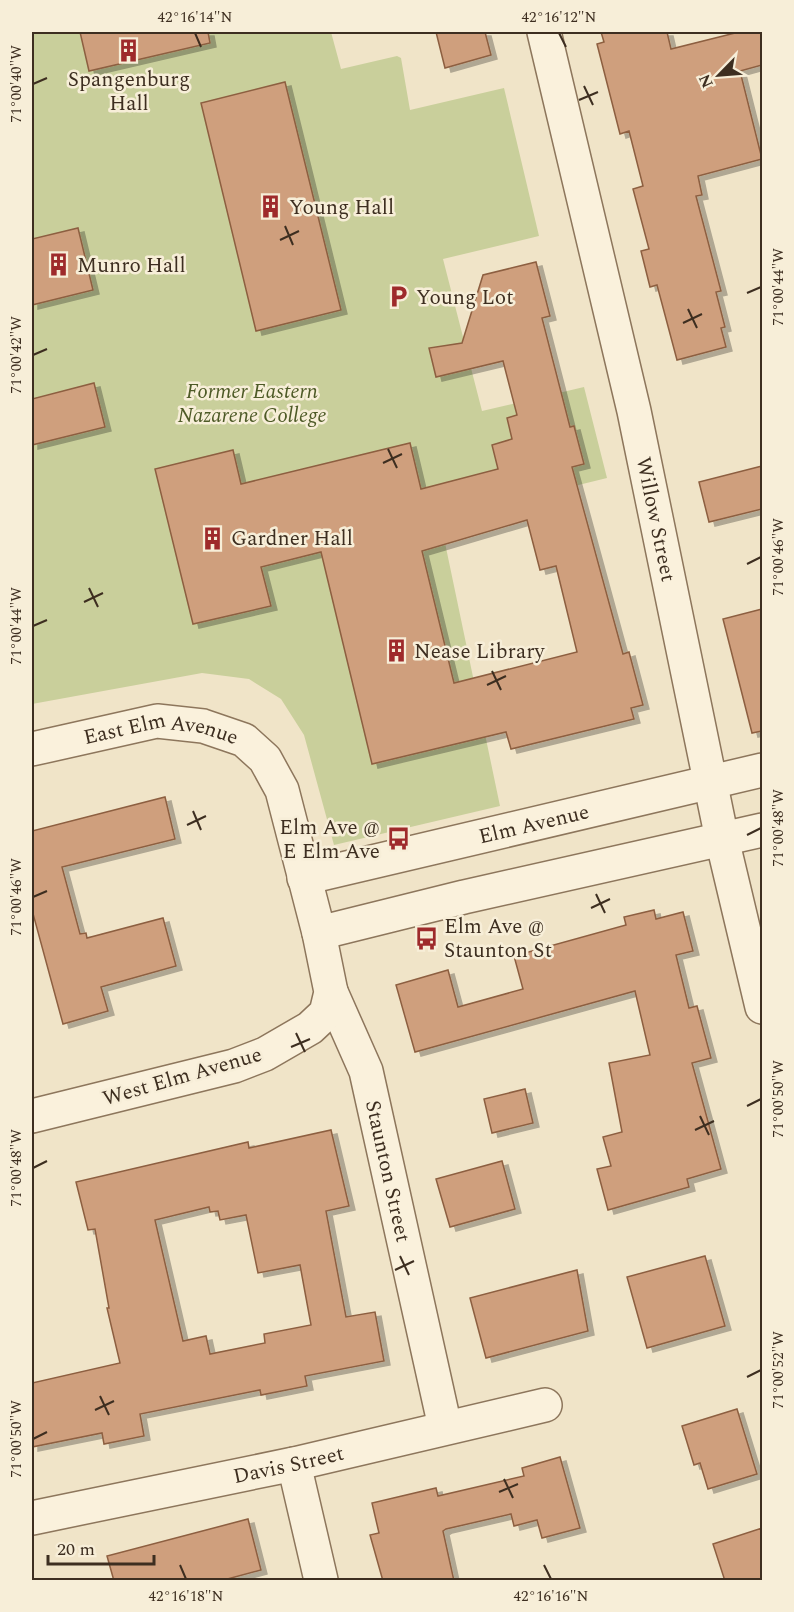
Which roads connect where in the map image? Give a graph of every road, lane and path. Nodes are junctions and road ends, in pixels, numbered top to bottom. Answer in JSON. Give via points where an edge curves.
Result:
{"nodes":[{"id":1,"x":544,"y":32,"type":"edge"},
{"id":2,"x":32,"y":749,"type":"edge"},
{"id":3,"x":762,"y":770,"type":"edge"},
{"id":4,"x":712,"y":782,"type":"junction"},
{"id":5,"x":762,"y":830,"type":"edge"},
{"id":6,"x":722,"y":839,"type":"junction"},
{"id":7,"x":304,"y":878,"type":"junction"},
{"id":8,"x":319,"y":933,"type":"junction"},
{"id":9,"x":331,"y":992,"type":"junction"},
{"id":10,"x":762,"y":1007,"type":"edge"},
{"id":11,"x":32,"y":1116,"type":"edge"},
{"id":12,"x":545,"y":1405,"type":"dead end"},
{"id":13,"x":445,"y":1427,"type":"junction"},
{"id":14,"x":294,"y":1464,"type":"junction"},
{"id":15,"x":32,"y":1518,"type":"edge"},
{"id":16,"x":321,"y":1581,"type":"edge"}],
"edges":[{"from":1,"to":4,"type":"street","name":"Willow Street","via":[[634,411]]},
{"from":2,"to":7,"type":"street","name":"East Elm Avenue","via":[[158,722],[204,726],[244,740],[265,759],[282,790]]},
{"from":3,"to":4,"type":"street","name":"Elm Avenue"},
{"from":4,"to":6,"type":"street","name":"Willow Street"},
{"from":4,"to":7,"type":"street","name":"Elm Avenue"},
{"from":5,"to":6,"type":"street"},
{"from":6,"to":8,"type":"street"},
{"from":6,"to":10,"type":"street","name":"Willow Street"},
{"from":7,"to":8,"type":"street"},
{"from":8,"to":9,"type":"street"},
{"from":9,"to":11,"type":"street","name":"West Elm Avenue","via":[[326,1013],[310,1028],[265,1054],[234,1066]]},
{"from":9,"to":13,"type":"street","name":"Staunton Street","via":[[366,1071]]},
{"from":12,"to":13,"type":"street","name":"Davis Street"},
{"from":13,"to":14,"type":"street","name":"Davis Street"},
{"from":14,"to":15,"type":"street","name":"Davis Street"},
{"from":14,"to":16,"type":"street"}]}
